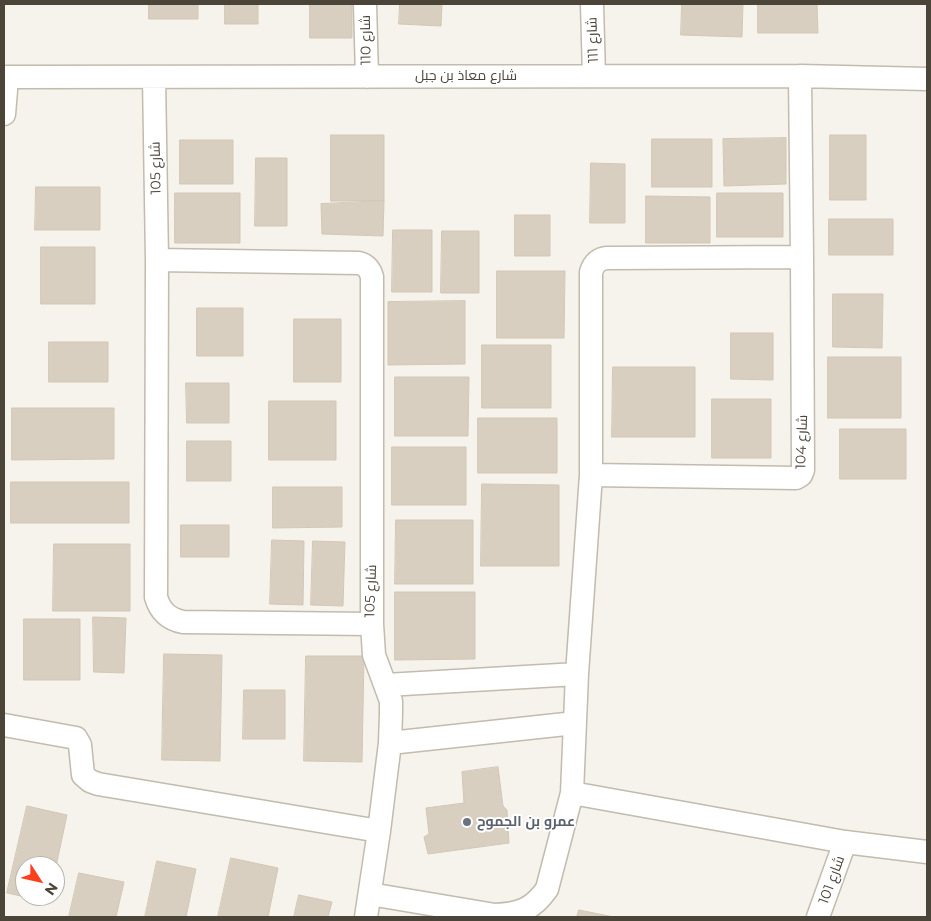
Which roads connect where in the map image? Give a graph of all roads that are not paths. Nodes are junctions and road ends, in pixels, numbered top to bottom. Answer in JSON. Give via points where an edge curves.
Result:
{"nodes":[{"id":1,"x":366,"y":4,"type":"edge"},
{"id":2,"x":592,"y":4,"type":"edge"},
{"id":3,"x":594,"y":76,"type":"junction"},
{"id":4,"x":800,"y":76,"type":"junction"},
{"id":5,"x":5,"y":77,"type":"edge"},
{"id":6,"x":154,"y":77,"type":"junction"},
{"id":7,"x":367,"y":77,"type":"junction"},
{"id":8,"x":927,"y":79,"type":"edge"},
{"id":9,"x":4,"y":114,"type":"edge"},
{"id":10,"x":802,"y":257,"type":"junction"},
{"id":11,"x":157,"y":260,"type":"junction"},
{"id":12,"x":591,"y":475,"type":"junction"},
{"id":13,"x":372,"y":624,"type":"junction"},
{"id":14,"x":576,"y":674,"type":"junction"},
{"id":15,"x":386,"y":685,"type":"junction"},
{"id":16,"x":575,"y":724,"type":"junction"},
{"id":17,"x":4,"y":725,"type":"edge"},
{"id":18,"x":390,"y":743,"type":"junction"},
{"id":19,"x":572,"y":793,"type":"junction"},
{"id":20,"x":379,"y":831,"type":"junction"},
{"id":21,"x":845,"y":842,"type":"junction"},
{"id":22,"x":927,"y":852,"type":"edge"},
{"id":23,"x":370,"y":894,"type":"junction"},
{"id":24,"x":495,"y":916,"type":"edge"},
{"id":25,"x":366,"y":917,"type":"edge"},
{"id":26,"x":818,"y":917,"type":"edge"}],
"edges":[{"from":1,"to":7,"type":"street","name":"شارع 110"},
{"from":2,"to":3,"type":"street","name":"شارع 111"},
{"from":3,"to":4,"type":"street","name":"شارع معاذ بن جبل"},
{"from":3,"to":7,"type":"street","name":"شارع معاذ بن جبل"},
{"from":4,"to":8,"type":"street","name":"شارع معاذ بن جبل"},
{"from":4,"to":10,"type":"street","name":"شارع 104"},
{"from":5,"to":6,"type":"street","name":"شارع معاذ بن جبل"},
{"from":5,"to":9,"type":"street"},
{"from":6,"to":7,"type":"street","name":"شارع معاذ بن جبل"},
{"from":6,"to":11,"type":"street","name":"شارع 105"},
{"from":10,"to":12,"type":"street","via":[[607,258],[593,265]]},
{"from":10,"to":12,"type":"street","name":"شارع 104","via":[[801,475],[796,478]]},
{"from":11,"to":13,"type":"street","name":"شارع 105","via":[[156,597],[163,613],[183,622]]},
{"from":11,"to":13,"type":"street","name":"شارع 105","via":[[358,263],[370,272]]},
{"from":12,"to":14,"type":"street"},
{"from":13,"to":15,"type":"street","via":[[374,655]]},
{"from":14,"to":15,"type":"street"},
{"from":14,"to":16,"type":"street"},
{"from":15,"to":18,"type":"street","via":[[391,700]]},
{"from":16,"to":18,"type":"street"},
{"from":16,"to":19,"type":"street"},
{"from":17,"to":20,"type":"street","via":[[76,738],[80,745],[83,775],[90,782]]},
{"from":18,"to":20,"type":"street"},
{"from":19,"to":21,"type":"street"},
{"from":19,"to":24,"type":"street","via":[[547,889],[538,902],[527,908]]},
{"from":20,"to":23,"type":"street"},
{"from":21,"to":22,"type":"street"},
{"from":21,"to":26,"type":"street","name":"شارع 101"},
{"from":23,"to":24,"type":"street"},
{"from":23,"to":25,"type":"street"}]}
